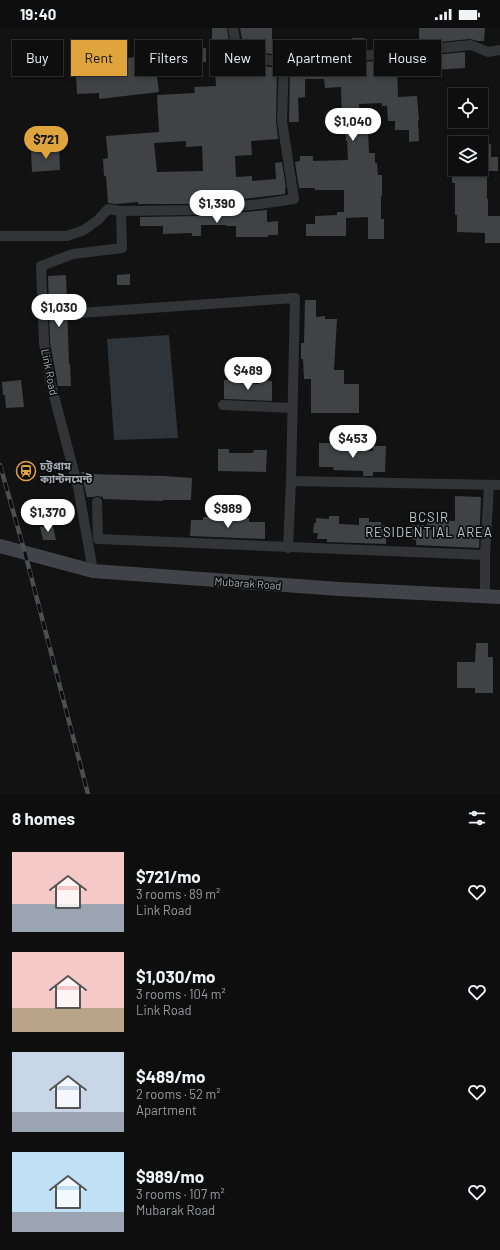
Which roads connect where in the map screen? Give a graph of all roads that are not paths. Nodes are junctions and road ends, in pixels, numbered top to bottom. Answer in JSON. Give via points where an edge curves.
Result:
{"nodes":[{"id":1,"x":233,"y":28,"type":"edge"},
{"id":2,"x":500,"y":50,"type":"edge"},
{"id":3,"x":366,"y":56,"type":"edge"},
{"id":4,"x":273,"y":61,"type":"edge"},
{"id":5,"x":284,"y":76,"type":"edge"},
{"id":6,"x":122,"y":211,"type":"junction"},
{"id":7,"x":0,"y":236,"type":"edge"},
{"id":8,"x":79,"y":313,"type":"dead end"},
{"id":9,"x":223,"y":405,"type":"dead end"},
{"id":10,"x":292,"y":408,"type":"junction"},
{"id":11,"x":291,"y":481,"type":"junction"},
{"id":12,"x":489,"y":485,"type":"junction"},
{"id":13,"x":500,"y":486,"type":"edge"},
{"id":14,"x":97,"y":502,"type":"dead end"},
{"id":15,"x":0,"y":546,"type":"edge"},
{"id":16,"x":288,"y":548,"type":"junction"},
{"id":17,"x":485,"y":555,"type":"junction"},
{"id":18,"x":94,"y":571,"type":"junction"},
{"id":19,"x":485,"y":596,"type":"junction"},
{"id":20,"x":500,"y":597,"type":"edge"}],
"edges":[{"from":1,"to":4,"type":"street","via":[[238,56]]},
{"from":2,"to":3,"type":"street","via":[[488,52],[471,45]]},
{"from":5,"to":6,"type":"street","via":[[282,121],[294,199],[200,210]]},
{"from":6,"to":7,"type":"street","via":[[108,209],[84,230],[67,236]]},
{"from":6,"to":18,"type":"street","name":"Link Road","via":[[122,248],[73,254],[41,266],[44,344],[50,381],[78,487]]},
{"from":8,"to":10,"type":"street","via":[[295,298]]},
{"from":9,"to":10,"type":"street"},
{"from":10,"to":11,"type":"street"},
{"from":11,"to":12,"type":"street"},
{"from":11,"to":16,"type":"street"},
{"from":12,"to":13,"type":"street"},
{"from":12,"to":17,"type":"street"},
{"from":14,"to":16,"type":"street","via":[[98,539]]},
{"from":15,"to":18,"type":"street","name":"Mubarak Road"},
{"from":16,"to":17,"type":"street"},
{"from":17,"to":19,"type":"street"},
{"from":18,"to":19,"type":"street","name":"Mubarak Road","via":[[339,589]]},
{"from":19,"to":20,"type":"street","name":"Mubarak Road"}]}
